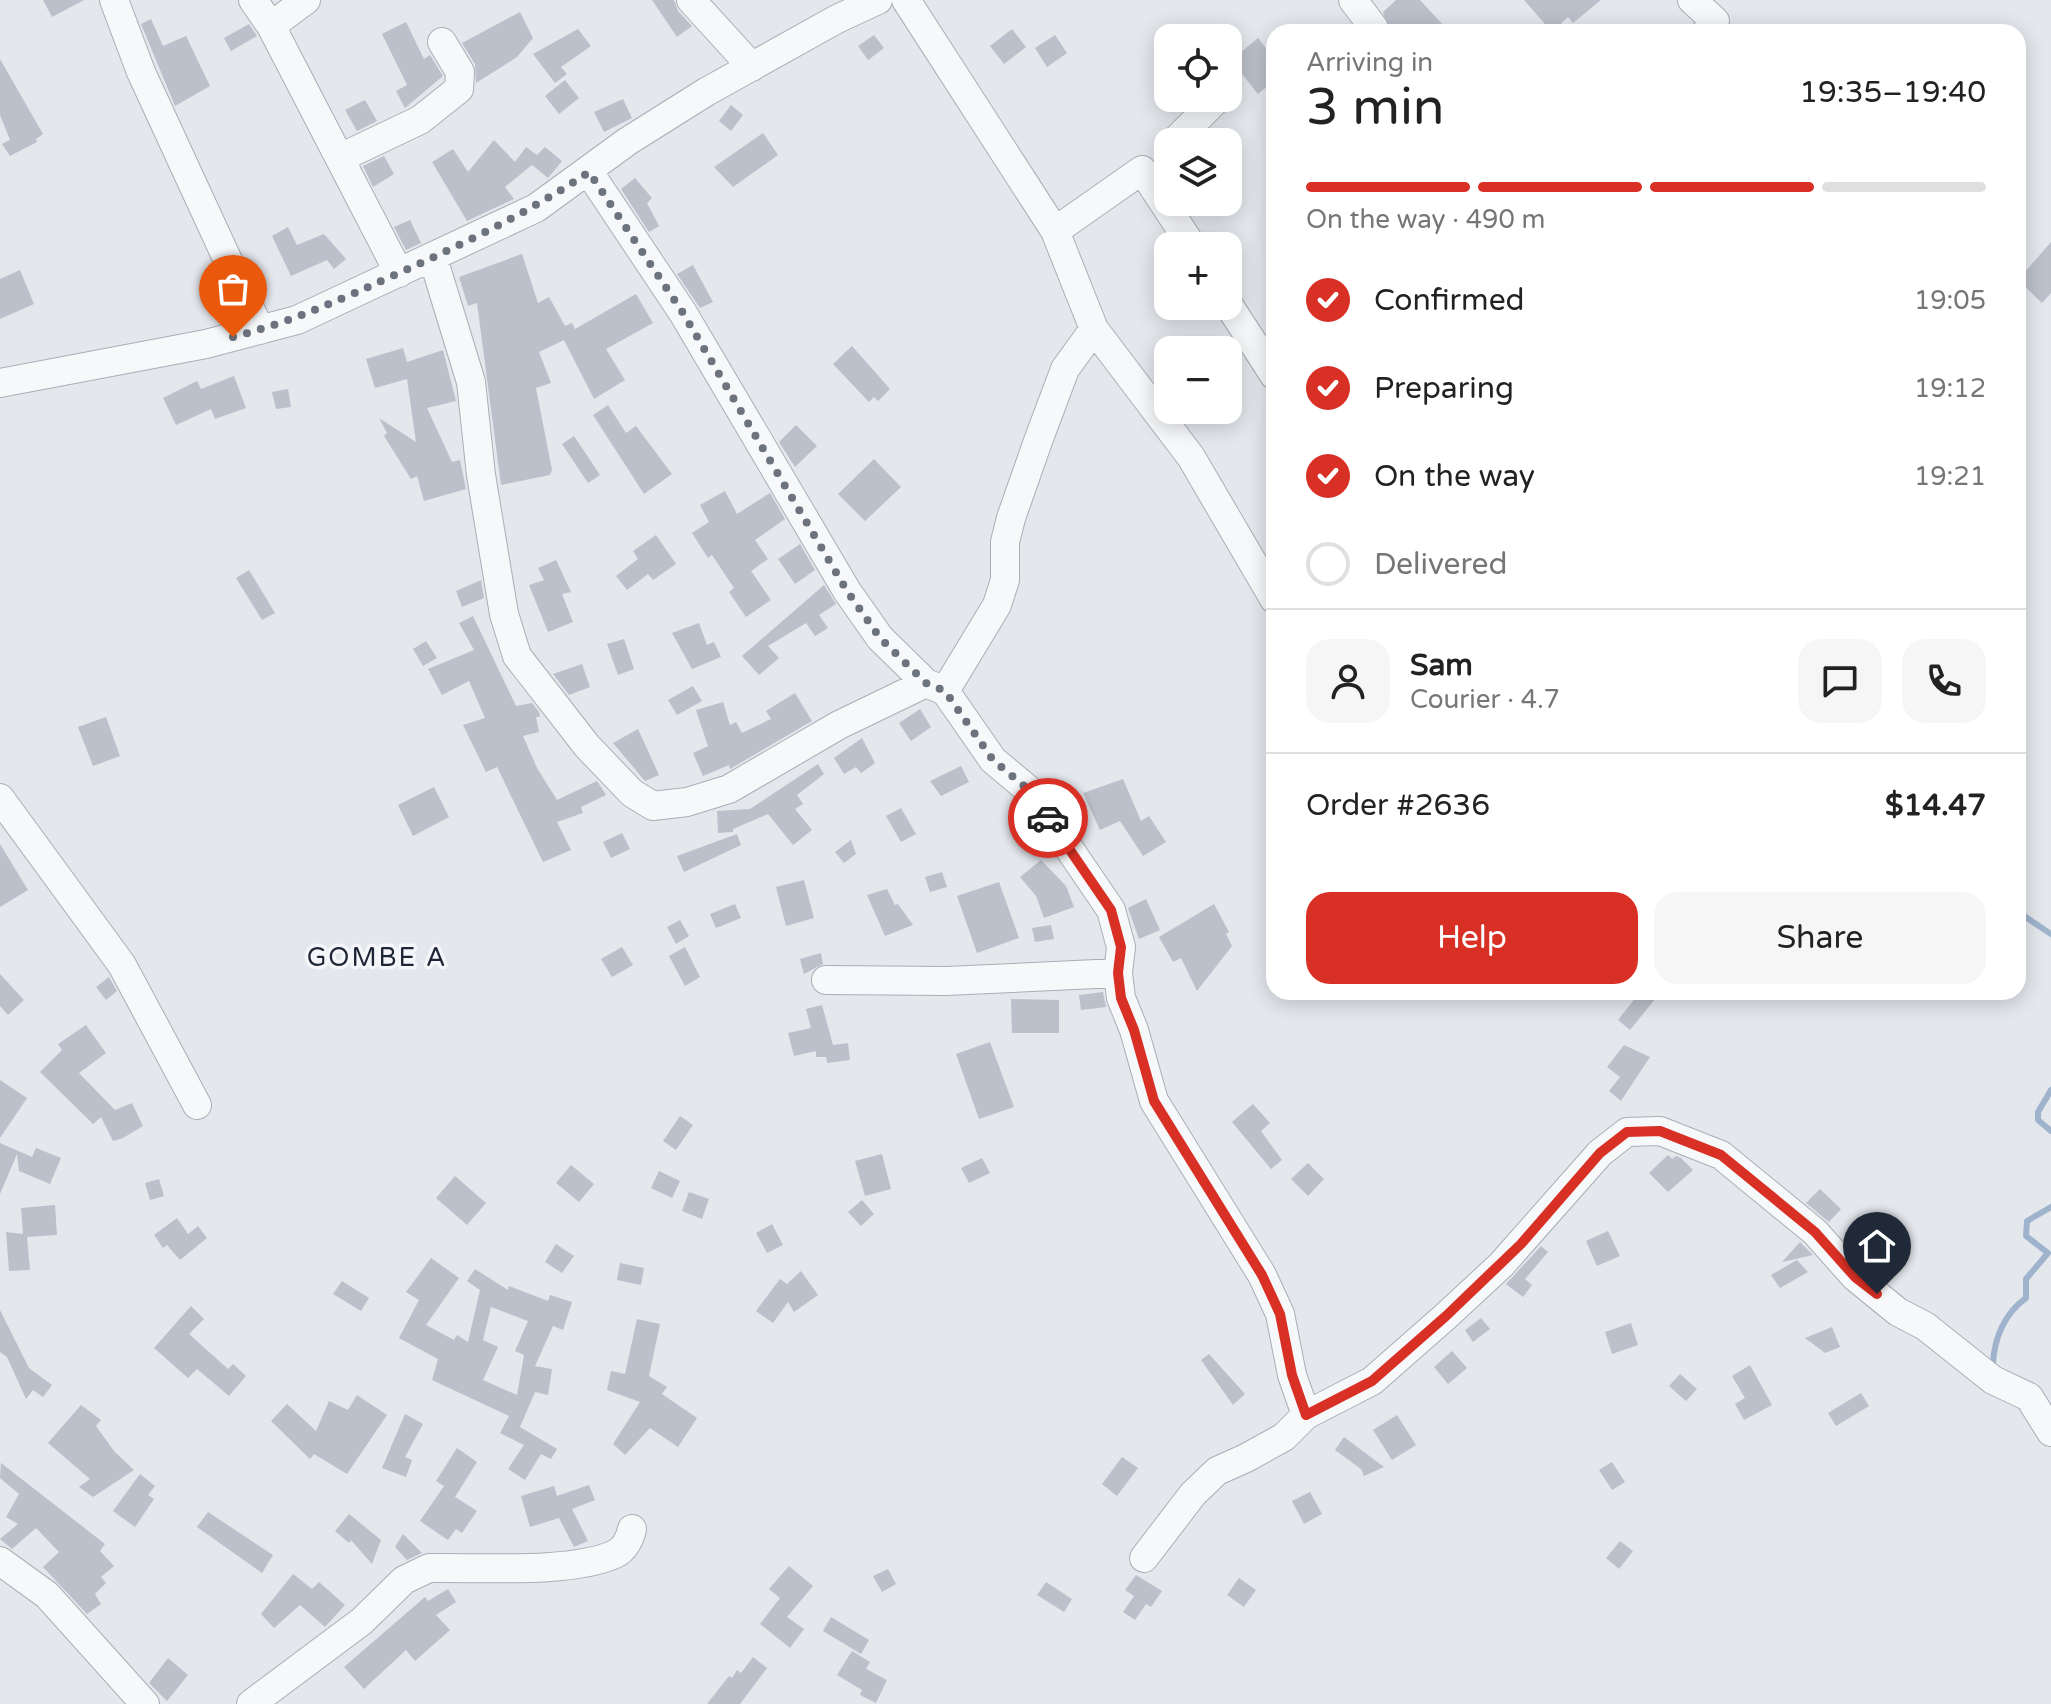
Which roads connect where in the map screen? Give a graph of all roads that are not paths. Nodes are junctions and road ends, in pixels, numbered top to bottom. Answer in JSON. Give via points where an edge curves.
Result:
{"nodes":[{"id":1,"x":114,"y":0,"type":"edge"},
{"id":2,"x":253,"y":0,"type":"edge"},
{"id":3,"x":306,"y":0,"type":"edge"},
{"id":4,"x":691,"y":0,"type":"edge"},
{"id":5,"x":878,"y":0,"type":"edge"},
{"id":6,"x":906,"y":0,"type":"edge"},
{"id":7,"x":1353,"y":0,"type":"edge"},
{"id":8,"x":1692,"y":0,"type":"edge"},
{"id":9,"x":1371,"y":24,"type":"edge"},
{"id":10,"x":1713,"y":24,"type":"edge"},
{"id":11,"x":271,"y":26,"type":"junction"},
{"id":12,"x":442,"y":42,"type":"dead end"},
{"id":13,"x":752,"y":67,"type":"junction"},
{"id":14,"x":1204,"y":112,"type":"edge"},
{"id":15,"x":1188,"y":128,"type":"edge"},
{"id":16,"x":340,"y":158,"type":"junction"},
{"id":17,"x":1154,"y":159,"type":"edge"},
{"id":18,"x":1142,"y":170,"type":"junction"},
{"id":19,"x":589,"y":172,"type":"junction"},
{"id":20,"x":1055,"y":231,"type":"junction"},
{"id":21,"x":1183,"y":232,"type":"edge"},
{"id":22,"x":433,"y":258,"type":"junction"},
{"id":23,"x":399,"y":273,"type":"junction"},
{"id":24,"x":1238,"y":320,"type":"edge"},
{"id":25,"x":1094,"y":329,"type":"junction"},
{"id":26,"x":260,"y":330,"type":"junction"},
{"id":27,"x":1266,"y":363,"type":"edge"},
{"id":28,"x":0,"y":383,"type":"edge"},
{"id":29,"x":1266,"y":585,"type":"edge"},
{"id":30,"x":935,"y":687,"type":"junction"},
{"id":31,"x":0,"y":798,"type":"edge"},
{"id":32,"x":1118,"y":973,"type":"junction"},
{"id":33,"x":826,"y":980,"type":"dead end"},
{"id":34,"x":197,"y":1105,"type":"dead end"},
{"id":35,"x":1306,"y":1415,"type":"junction"},
{"id":36,"x":2051,"y":1432,"type":"edge"},
{"id":37,"x":632,"y":1529,"type":"dead end"},
{"id":38,"x":1144,"y":1558,"type":"dead end"},
{"id":39,"x":0,"y":1561,"type":"edge"},
{"id":40,"x":145,"y":1704,"type":"edge"},
{"id":41,"x":251,"y":1704,"type":"edge"}],
"edges":[{"from":1,"to":26,"type":"street","via":[[141,72]]},
{"from":2,"to":11,"type":"street"},
{"from":3,"to":11,"type":"street"},
{"from":4,"to":13,"type":"street"},
{"from":5,"to":13,"type":"street"},
{"from":6,"to":20,"type":"street"},
{"from":7,"to":9,"type":"street"},
{"from":8,"to":10,"type":"street"},
{"from":11,"to":16,"type":"street"},
{"from":12,"to":16,"type":"street","via":[[460,72],[459,89],[420,120]]},
{"from":13,"to":19,"type":"street","via":[[628,141]]},
{"from":14,"to":15,"type":"street"},
{"from":16,"to":23,"type":"street"},
{"from":17,"to":18,"type":"street"},
{"from":18,"to":20,"type":"street"},
{"from":18,"to":21,"type":"street"},
{"from":19,"to":22,"type":"street","via":[[536,208]]},
{"from":19,"to":30,"type":"street","via":[[683,313],[847,591],[880,638]]},
{"from":20,"to":25,"type":"street"},
{"from":22,"to":23,"type":"street"},
{"from":22,"to":30,"type":"street","via":[[471,382],[504,614],[517,656],[587,746],[632,793],[653,806],[729,789],[839,725]]},
{"from":23,"to":26,"type":"street","via":[[297,320]]},
{"from":24,"to":27,"type":"street"},
{"from":25,"to":29,"type":"street","via":[[1191,457]]},
{"from":25,"to":30,"type":"street","via":[[1065,369],[1038,441],[1005,542],[1005,580],[997,605]]},
{"from":26,"to":28,"type":"street"},
{"from":30,"to":32,"type":"street","via":[[993,760],[1030,791],[1111,910],[1121,947]]},
{"from":31,"to":34,"type":"street","via":[[122,965]]},
{"from":32,"to":33,"type":"street"},
{"from":32,"to":35,"type":"street","via":[[1154,1101],[1262,1275],[1280,1314]]},
{"from":35,"to":36,"type":"street","via":[[1372,1381],[1446,1316],[1501,1265],[1609,1146],[1627,1132],[1660,1131],[1721,1155],[1755,1180],[1898,1312],[1925,1326],[1993,1380],[2029,1397]]},
{"from":35,"to":38,"type":"street","via":[[1284,1437],[1217,1471]]},
{"from":37,"to":41,"type":"street","via":[[618,1553],[571,1564],[429,1568],[414,1573],[362,1621]]},
{"from":39,"to":40,"type":"street","via":[[47,1595]]}]}
